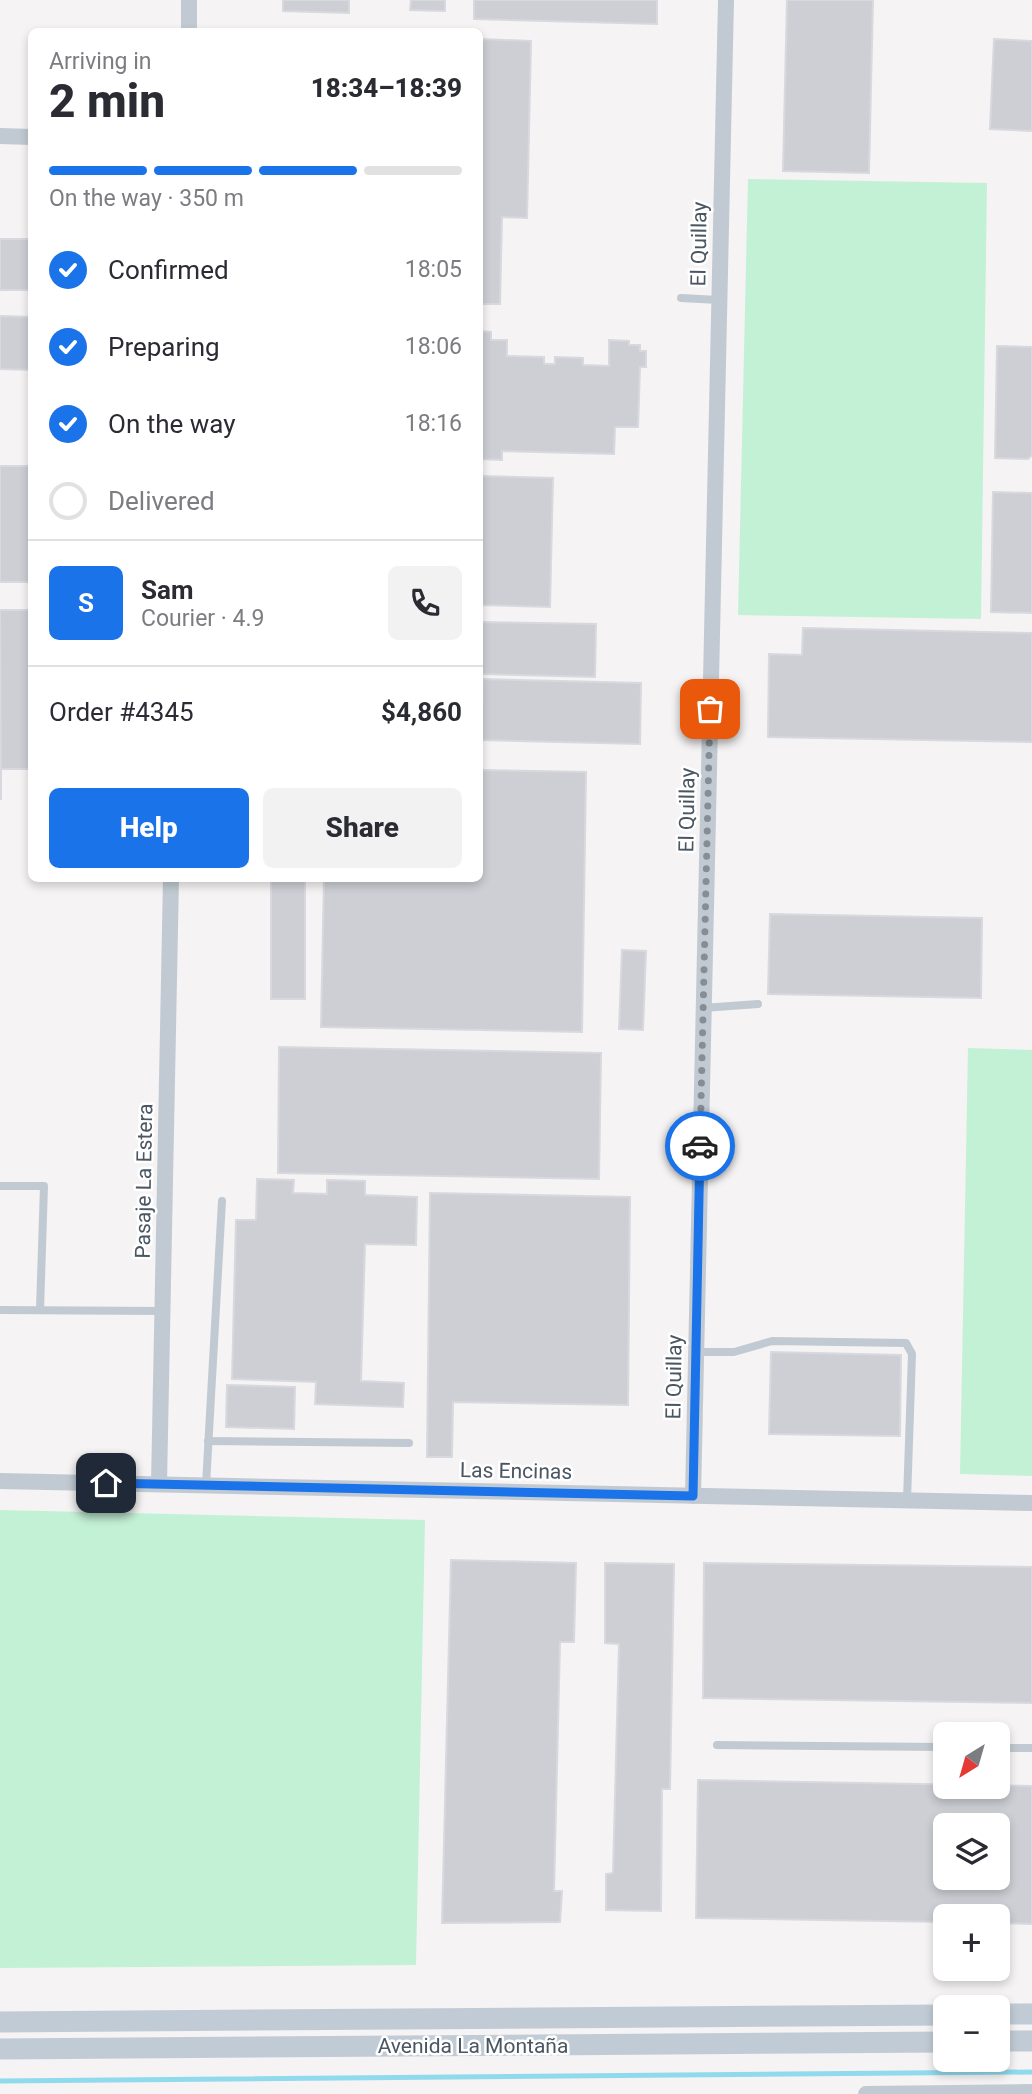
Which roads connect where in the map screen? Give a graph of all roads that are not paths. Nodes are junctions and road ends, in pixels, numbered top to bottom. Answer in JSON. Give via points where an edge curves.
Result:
{"nodes":[{"id":1,"x":189,"y":0,"type":"edge"},
{"id":2,"x":726,"y":0,"type":"edge"},
{"id":3,"x":189,"y":28,"type":"edge"},
{"id":4,"x":0,"y":136,"type":"edge"},
{"id":5,"x":28,"y":136,"type":"edge"},
{"id":6,"x":681,"y":298,"type":"dead end"},
{"id":7,"x":719,"y":300,"type":"junction"},
{"id":8,"x":171,"y":882,"type":"edge"},
{"id":9,"x":758,"y":1004,"type":"dead end"},
{"id":10,"x":703,"y":1008,"type":"junction"},
{"id":11,"x":0,"y":1186,"type":"edge"},
{"id":12,"x":222,"y":1201,"type":"dead end"},
{"id":13,"x":0,"y":1310,"type":"edge"},
{"id":14,"x":40,"y":1310,"type":"junction"},
{"id":15,"x":162,"y":1311,"type":"junction"},
{"id":16,"x":696,"y":1352,"type":"junction"},
{"id":17,"x":208,"y":1441,"type":"junction"},
{"id":18,"x":409,"y":1443,"type":"dead end"},
{"id":19,"x":0,"y":1481,"type":"edge"},
{"id":20,"x":159,"y":1485,"type":"junction"},
{"id":21,"x":206,"y":1485,"type":"junction"},
{"id":22,"x":693,"y":1496,"type":"junction"},
{"id":23,"x":907,"y":1501,"type":"junction"},
{"id":24,"x":1032,"y":1503,"type":"edge"},
{"id":25,"x":717,"y":1745,"type":"dead end"},
{"id":26,"x":933,"y":1747,"type":"edge"},
{"id":27,"x":1010,"y":1748,"type":"edge"},
{"id":28,"x":1032,"y":1748,"type":"edge"},
{"id":29,"x":1010,"y":2014,"type":"edge"},
{"id":30,"x":1032,"y":2014,"type":"edge"},
{"id":31,"x":933,"y":2015,"type":"edge"},
{"id":32,"x":0,"y":2022,"type":"edge"},
{"id":33,"x":1010,"y":2041,"type":"edge"},
{"id":34,"x":1032,"y":2041,"type":"edge"},
{"id":35,"x":933,"y":2042,"type":"edge"},
{"id":36,"x":0,"y":2049,"type":"edge"},
{"id":37,"x":1032,"y":2092,"type":"edge"},
{"id":38,"x":866,"y":2094,"type":"edge"},
{"id":39,"x":902,"y":2094,"type":"edge"}],
"edges":[{"from":1,"to":3,"type":"street"},
{"from":2,"to":7,"type":"street","name":"El Quillay"},
{"from":4,"to":5,"type":"street"},
{"from":6,"to":7,"type":"lane"},
{"from":7,"to":10,"type":"street","name":"El Quillay"},
{"from":8,"to":15,"type":"street","name":"Pasaje La Estera"},
{"from":9,"to":10,"type":"lane"},
{"from":10,"to":16,"type":"street","name":"El Quillay"},
{"from":11,"to":14,"type":"lane","via":[[44,1186]]},
{"from":12,"to":17,"type":"lane"},
{"from":13,"to":14,"type":"lane"},
{"from":14,"to":15,"type":"lane"},
{"from":15,"to":20,"type":"street","name":"Pasaje La Estera"},
{"from":16,"to":22,"type":"street","name":"El Quillay"},
{"from":16,"to":23,"type":"lane","via":[[734,1352],[772,1341],[906,1343],[912,1354]]},
{"from":17,"to":18,"type":"lane"},
{"from":17,"to":21,"type":"lane"},
{"from":19,"to":20,"type":"street","name":"Las Encinas"},
{"from":20,"to":21,"type":"street","name":"Las Encinas"},
{"from":21,"to":22,"type":"street","name":"Las Encinas"},
{"from":22,"to":23,"type":"street","name":"Las Encinas"},
{"from":23,"to":24,"type":"street","name":"Las Encinas"},
{"from":25,"to":26,"type":"lane"},
{"from":27,"to":28,"type":"lane"},
{"from":29,"to":30,"type":"main road"},
{"from":31,"to":32,"type":"main road","name":"Avenida La Montaña"},
{"from":33,"to":34,"type":"main road"},
{"from":35,"to":36,"type":"main road","name":"Avenida La Montaña"},
{"from":37,"to":39,"type":"street"},
{"from":38,"to":39,"type":"street"}]}
